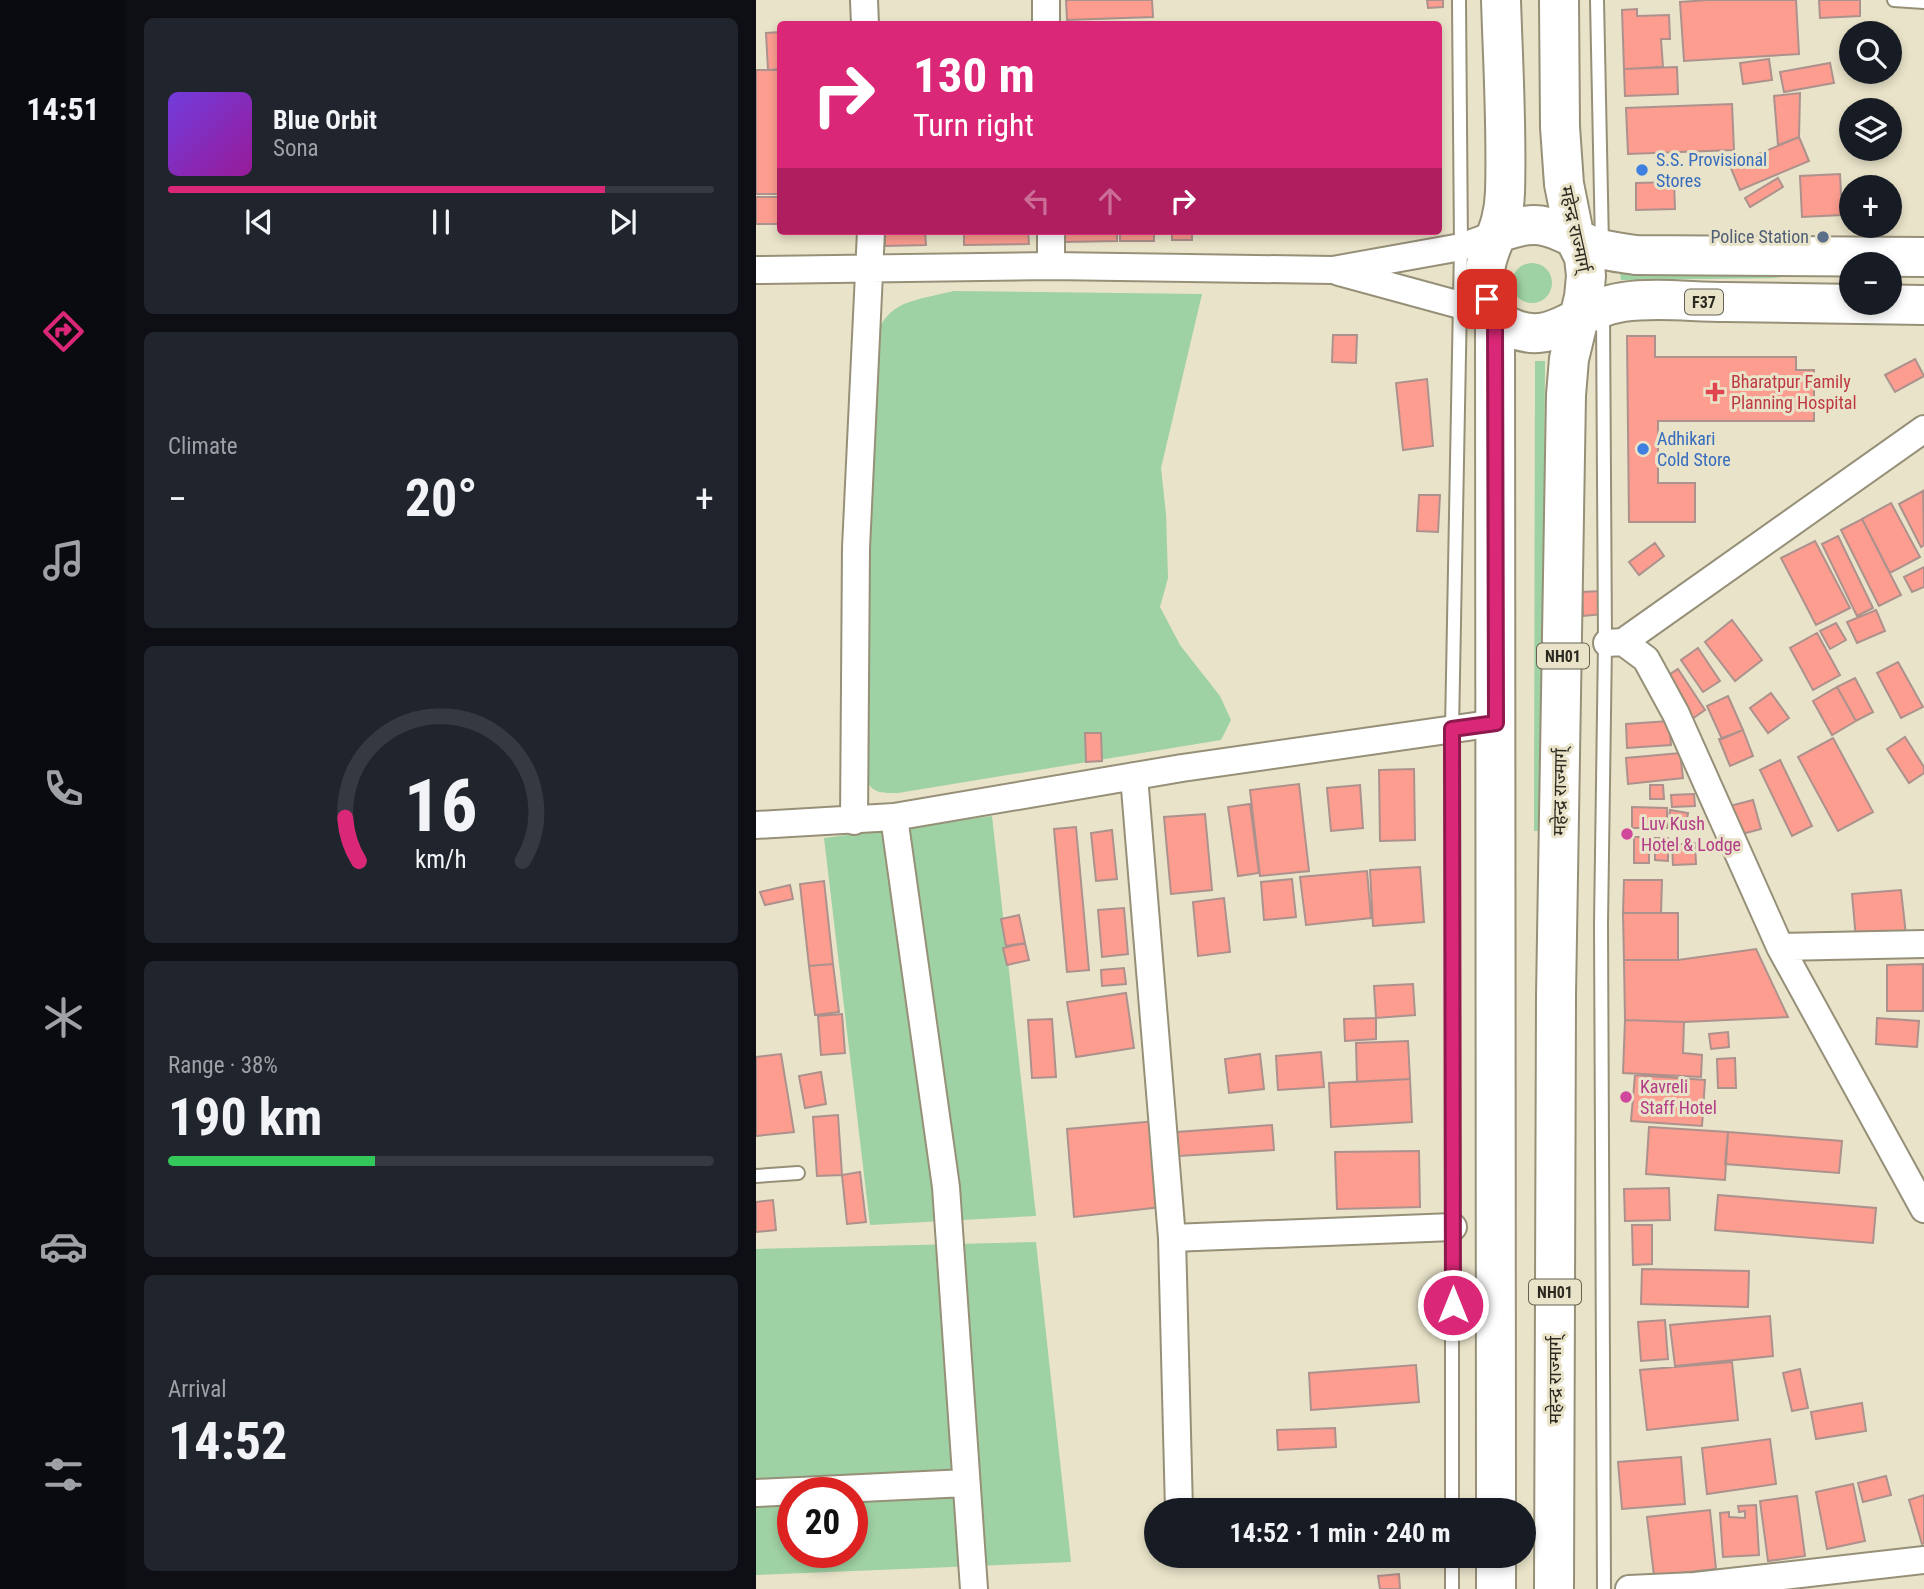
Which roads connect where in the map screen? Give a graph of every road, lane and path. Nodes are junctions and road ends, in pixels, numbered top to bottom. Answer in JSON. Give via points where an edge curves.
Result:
{"nodes":[{"id":1,"x":864,"y":0,"type":"edge"},
{"id":2,"x":1046,"y":0,"type":"edge"},
{"id":3,"x":1459,"y":0,"type":"edge"},
{"id":4,"x":1502,"y":0,"type":"edge"},
{"id":5,"x":1559,"y":0,"type":"edge"},
{"id":6,"x":1597,"y":0,"type":"edge"},
{"id":7,"x":1894,"y":0,"type":"edge"},
{"id":8,"x":1924,"y":2,"type":"edge"},
{"id":9,"x":865,"y":21,"type":"edge"},
{"id":10,"x":1046,"y":21,"type":"edge"},
{"id":11,"x":1499,"y":233,"type":"junction"},
{"id":12,"x":871,"y":235,"type":"edge"},
{"id":13,"x":1051,"y":235,"type":"edge"},
{"id":14,"x":1461,"y":247,"type":"junction"},
{"id":15,"x":1594,"y":250,"type":"junction"},
{"id":16,"x":1924,"y":257,"type":"edge"},
{"id":17,"x":1051,"y":266,"type":"junction"},
{"id":18,"x":756,"y":270,"type":"edge"},
{"id":19,"x":867,"y":270,"type":"junction"},
{"id":20,"x":1333,"y":270,"type":"junction"},
{"id":21,"x":1460,"y":305,"type":"junction"},
{"id":22,"x":1924,"y":305,"type":"edge"},
{"id":23,"x":1594,"y":306,"type":"junction"},
{"id":24,"x":1495,"y":319,"type":"junction"},
{"id":25,"x":1924,"y":429,"type":"edge"},
{"id":26,"x":1614,"y":643,"type":"junction"},
{"id":27,"x":1496,"y":723,"type":"junction"},
{"id":28,"x":1452,"y":729,"type":"junction"},
{"id":29,"x":1134,"y":776,"type":"junction"},
{"id":30,"x":894,"y":817,"type":"junction"},
{"id":31,"x":854,"y":821,"type":"junction"},
{"id":32,"x":756,"y":825,"type":"edge"},
{"id":33,"x":1924,"y":944,"type":"edge"},
{"id":34,"x":1780,"y":947,"type":"junction"},
{"id":35,"x":798,"y":1173,"type":"dead end"},
{"id":36,"x":756,"y":1176,"type":"edge"},
{"id":37,"x":1924,"y":1209,"type":"edge"},
{"id":38,"x":1453,"y":1227,"type":"junction"},
{"id":39,"x":1172,"y":1238,"type":"junction"},
{"id":40,"x":966,"y":1483,"type":"junction"},
{"id":41,"x":756,"y":1493,"type":"edge"},
{"id":42,"x":1179,"y":1498,"type":"edge"},
{"id":43,"x":1452,"y":1498,"type":"edge"},
{"id":44,"x":1496,"y":1498,"type":"edge"},
{"id":45,"x":1924,"y":1560,"type":"edge"},
{"id":46,"x":1452,"y":1568,"type":"edge"},
{"id":47,"x":1496,"y":1568,"type":"edge"},
{"id":48,"x":974,"y":1589,"type":"edge"},
{"id":49,"x":1452,"y":1589,"type":"edge"},
{"id":50,"x":1496,"y":1589,"type":"edge"},
{"id":51,"x":1555,"y":1589,"type":"edge"},
{"id":52,"x":1604,"y":1589,"type":"edge"},
{"id":53,"x":1629,"y":1589,"type":"edge"}],
"edges":[{"from":1,"to":9,"type":"street"},
{"from":2,"to":10,"type":"street"},
{"from":3,"to":14,"type":"lane"},
{"from":4,"to":11,"type":"highway","via":[[1505,194]]},
{"from":5,"to":15,"type":"highway","name":"महेन्द्र राज्मार्ग्","number":"NH01","via":[[1564,184]]},
{"from":6,"to":15,"type":"lane"},
{"from":7,"to":8,"type":"lane"},
{"from":11,"to":14,"type":"street"},
{"from":11,"to":15,"type":"highway","via":[[1518,225],[1554,227]]},
{"from":11,"to":24,"type":"highway","via":[[1489,248],[1483,273]]},
{"from":12,"to":19,"type":"street"},
{"from":13,"to":17,"type":"street"},
{"from":14,"to":20,"type":"street"},
{"from":14,"to":21,"type":"lane"},
{"from":15,"to":16,"type":"highway","via":[[1636,255]]},
{"from":15,"to":23,"type":"highway","name":"महेन्द्र राज्मार्ग्","number":"NH01","via":[[1584,257],[1584,297]]},
{"from":17,"to":19,"type":"street"},
{"from":17,"to":20,"type":"street"},
{"from":18,"to":19,"type":"street"},
{"from":19,"to":31,"type":"street","via":[[856,548]]},
{"from":20,"to":21,"type":"street"},
{"from":21,"to":24,"type":"street"},
{"from":21,"to":28,"type":"lane"},
{"from":22,"to":23,"type":"highway","number":"F37","via":[[1653,301]]},
{"from":23,"to":24,"type":"highway","number":"F37","via":[[1556,331],[1534,334],[1515,332]]},
{"from":23,"to":26,"type":"lane"},
{"from":23,"to":51,"type":"highway","name":"महेन्द्र राज्मार्ग्","number":"NH01","via":[[1569,359],[1565,421],[1556,1010]]},
{"from":24,"to":27,"type":"highway"},
{"from":25,"to":26,"type":"street"},
{"from":26,"to":34,"type":"street","via":[[1646,659],[1676,714]]},
{"from":26,"to":52,"type":"lane","via":[[1601,924]]},
{"from":27,"to":28,"type":"street"},
{"from":27,"to":44,"type":"highway"},
{"from":28,"to":29,"type":"street"},
{"from":28,"to":38,"type":"lane"},
{"from":29,"to":30,"type":"street"},
{"from":29,"to":39,"type":"street"},
{"from":30,"to":31,"type":"street"},
{"from":30,"to":40,"type":"street","via":[[946,1187]]},
{"from":31,"to":32,"type":"street"},
{"from":33,"to":34,"type":"street"},
{"from":34,"to":37,"type":"street"},
{"from":35,"to":36,"type":"lane"},
{"from":38,"to":39,"type":"street"},
{"from":38,"to":43,"type":"lane"},
{"from":39,"to":42,"type":"street"},
{"from":40,"to":41,"type":"street"},
{"from":40,"to":48,"type":"street"},
{"from":45,"to":53,"type":"street"},
{"from":46,"to":49,"type":"lane"},
{"from":47,"to":50,"type":"highway"}]}
